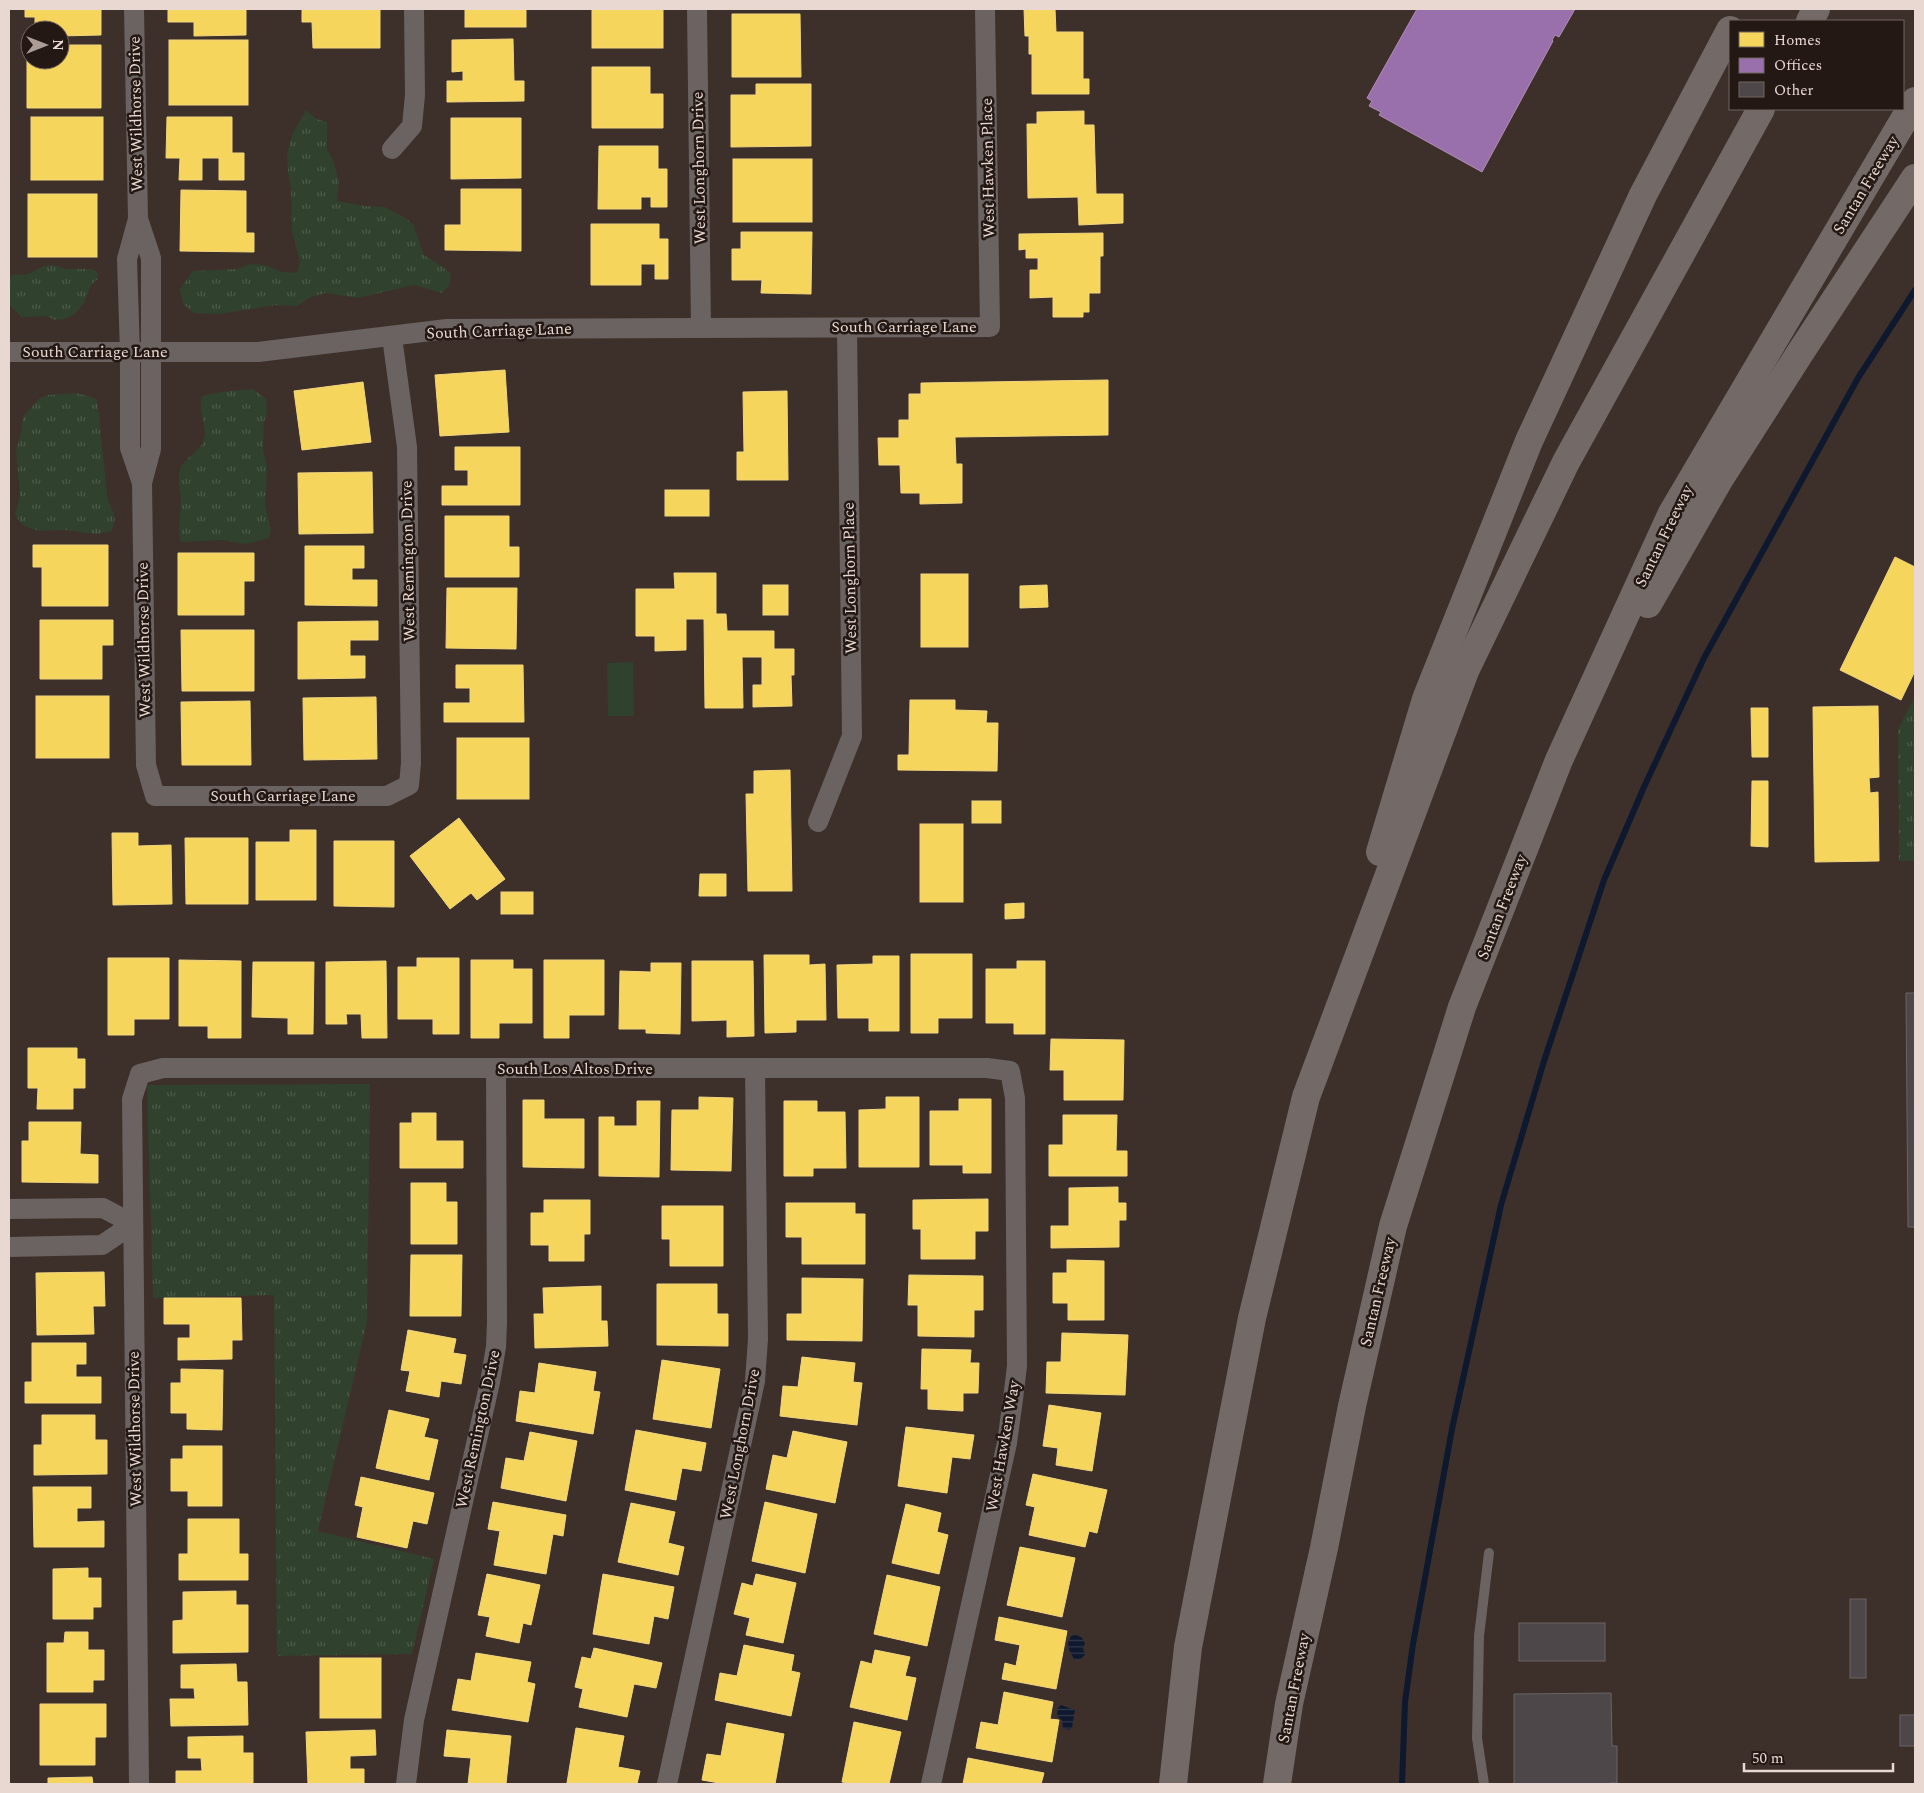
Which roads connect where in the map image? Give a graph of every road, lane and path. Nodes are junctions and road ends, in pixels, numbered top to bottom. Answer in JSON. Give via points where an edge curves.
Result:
{"nodes":[{"id":1,"x":134,"y":9,"type":"edge"},
{"id":2,"x":414,"y":9,"type":"edge"},
{"id":3,"x":697,"y":9,"type":"edge"},
{"id":4,"x":985,"y":9,"type":"edge"},
{"id":5,"x":1729,"y":32,"type":"edge"},
{"id":6,"x":1915,"y":101,"type":"edge"},
{"id":7,"x":1760,"y":110,"type":"edge"},
{"id":8,"x":392,"y":149,"type":"dead end"},
{"id":9,"x":1915,"y":178,"type":"edge"},
{"id":10,"x":138,"y":219,"type":"junction"},
{"id":11,"x":990,"y":327,"type":"joint"},
{"id":12,"x":701,"y":328,"type":"junction"},
{"id":13,"x":848,"y":328,"type":"junction"},
{"id":14,"x":392,"y":337,"type":"junction"},
{"id":15,"x":9,"y":352,"type":"edge"},
{"id":16,"x":130,"y":353,"type":"junction"},
{"id":17,"x":150,"y":353,"type":"junction"},
{"id":18,"x":142,"y":484,"type":"junction"},
{"id":19,"x":1559,"y":760,"type":"junction"},
{"id":20,"x":409,"y":785,"type":"joint"},
{"id":21,"x":155,"y":796,"type":"joint"},
{"id":22,"x":818,"y":822,"type":"dead end"},
{"id":23,"x":756,"y":1068,"type":"junction"},
{"id":24,"x":496,"y":1069,"type":"junction"},
{"id":25,"x":1010,"y":1071,"type":"joint"},
{"id":26,"x":140,"y":1074,"type":"joint"},
{"id":27,"x":1306,"y":1097,"type":"junction"},
{"id":28,"x":9,"y":1209,"type":"edge"},
{"id":29,"x":133,"y":1224,"type":"junction"},
{"id":30,"x":9,"y":1247,"type":"edge"},
{"id":31,"x":1489,"y":1553,"type":"dead end"},
{"id":32,"x":139,"y":1784,"type":"edge"},
{"id":33,"x":406,"y":1784,"type":"edge"},
{"id":34,"x":667,"y":1784,"type":"edge"},
{"id":35,"x":931,"y":1784,"type":"edge"},
{"id":36,"x":1173,"y":1784,"type":"edge"},
{"id":37,"x":1277,"y":1784,"type":"edge"},
{"id":38,"x":1484,"y":1784,"type":"edge"}],
"edges":[{"from":1,"to":10,"type":"street","name":"West Wildhorse Drive"},
{"from":2,"to":8,"type":"street","via":[[412,126]]},
{"from":3,"to":12,"type":"street","name":"West Longhorn Drive"},
{"from":4,"to":11,"type":"street","name":"West Hawken Place"},
{"from":5,"to":27,"type":"highway","via":[[1643,195],[1529,441],[1426,699]]},
{"from":6,"to":19,"type":"highway","name":"Santan Freeway","via":[[1672,513]]},
{"from":7,"to":27,"type":"highway","via":[[1566,462],[1465,672]]},
{"from":9,"to":19,"type":"highway","via":[[1718,480]]},
{"from":10,"to":16,"type":"street","name":"West Wildhorse Drive","via":[[127,259]]},
{"from":10,"to":17,"type":"street","name":"West Wildhorse Drive","via":[[151,258]]},
{"from":11,"to":13,"type":"street","name":"South Carriage Lane"},
{"from":12,"to":13,"type":"street","name":"South Carriage Lane"},
{"from":12,"to":14,"type":"street","name":"South Carriage Lane","via":[[447,329]]},
{"from":13,"to":22,"type":"street","name":"West Longhorn Place","via":[[852,736]]},
{"from":14,"to":17,"type":"street","name":"South Carriage Lane","via":[[258,352]]},
{"from":14,"to":20,"type":"street","name":"West Remington Drive","via":[[407,447]]},
{"from":15,"to":16,"type":"street","name":"South Carriage Lane"},
{"from":16,"to":17,"type":"street","name":"South Carriage Lane"},
{"from":16,"to":18,"type":"street","name":"West Wildhorse Drive","via":[[130,448]]},
{"from":17,"to":18,"type":"street","name":"West Wildhorse Drive","via":[[152,449]]},
{"from":18,"to":21,"type":"street","name":"West Wildhorse Drive","via":[[146,764]]},
{"from":19,"to":37,"type":"highway","name":"Santan Freeway","via":[[1462,1007],[1393,1226],[1289,1704]]},
{"from":20,"to":21,"type":"street","name":"South Carriage Lane","via":[[386,796]]},
{"from":23,"to":24,"type":"street","name":"South Los Altos Drive"},
{"from":23,"to":25,"type":"street","name":"South Los Altos Drive","via":[[987,1068]]},
{"from":23,"to":34,"type":"street","name":"West Longhorn Drive","via":[[758,1339],[755,1381]]},
{"from":24,"to":26,"type":"street","name":"South Los Altos Drive","via":[[163,1068]]},
{"from":24,"to":33,"type":"street","name":"West Remington Drive","via":[[496,1347],[414,1720]]},
{"from":25,"to":35,"type":"street","name":"West Hawken Way","via":[[1015,1108],[1017,1366],[1007,1443]]},
{"from":26,"to":29,"type":"street","name":"West Wildhorse Drive","via":[[132,1099]]},
{"from":27,"to":36,"type":"highway","via":[[1252,1318],[1188,1647]]},
{"from":28,"to":29,"type":"street","via":[[103,1208]]},
{"from":29,"to":30,"type":"street","via":[[102,1245]]},
{"from":29,"to":32,"type":"street","name":"West Wildhorse Drive"},
{"from":31,"to":38,"type":"lane","via":[[1478,1636],[1477,1738]]}]}
